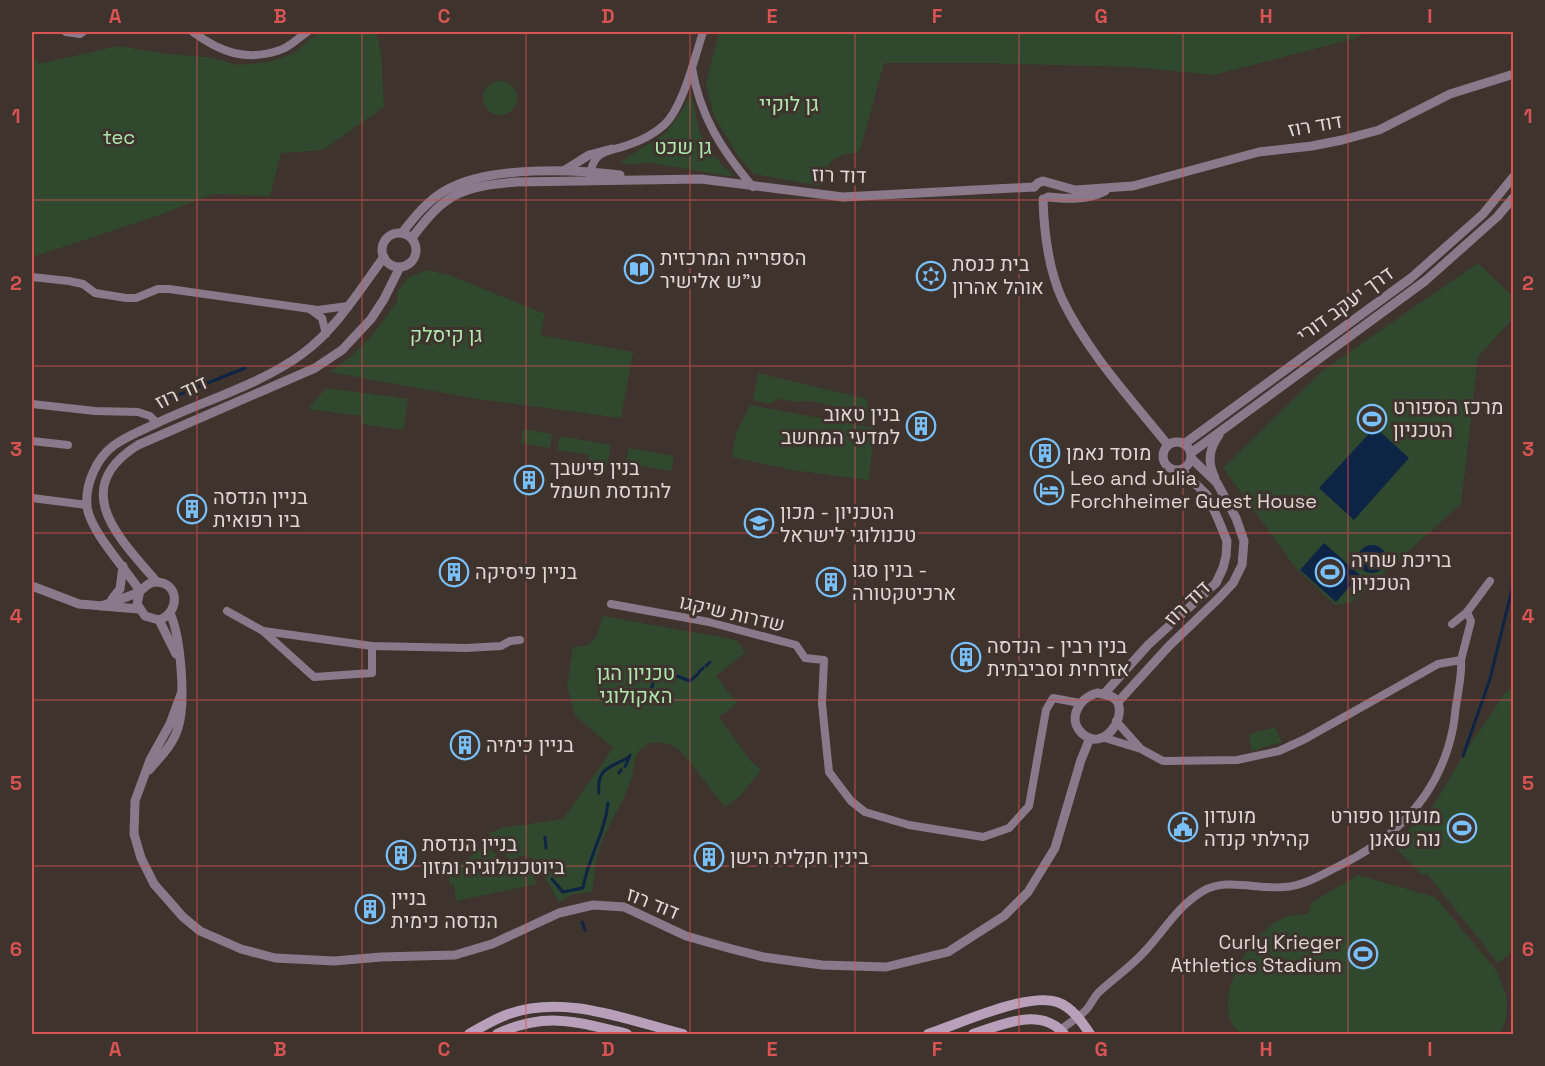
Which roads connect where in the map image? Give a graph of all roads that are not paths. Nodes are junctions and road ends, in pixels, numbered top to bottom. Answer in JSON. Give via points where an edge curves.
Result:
{"nodes":[{"id":1,"x":66,"y":32,"type":"edge"},
{"id":2,"x":83,"y":32,"type":"edge"},
{"id":3,"x":193,"y":32,"type":"edge"},
{"id":4,"x":307,"y":32,"type":"edge"},
{"id":5,"x":703,"y":32,"type":"edge"},
{"id":6,"x":692,"y":68,"type":"junction"},
{"id":7,"x":1514,"y":74,"type":"edge"},
{"id":8,"x":612,"y":148,"type":"junction"},
{"id":9,"x":562,"y":172,"type":"junction"},
{"id":10,"x":590,"y":176,"type":"junction"},
{"id":11,"x":1514,"y":176,"type":"edge"},
{"id":12,"x":1050,"y":185,"type":"junction"},
{"id":13,"x":753,"y":187,"type":"junction"},
{"id":14,"x":1034,"y":188,"type":"junction"},
{"id":15,"x":1110,"y":188,"type":"junction"},
{"id":16,"x":1514,"y":197,"type":"edge"},
{"id":17,"x":1046,"y":198,"type":"junction"},
{"id":18,"x":402,"y":233,"type":"junction"},
{"id":19,"x":412,"y":238,"type":"junction"},
{"id":20,"x":384,"y":257,"type":"junction"},
{"id":21,"x":400,"y":267,"type":"junction"},
{"id":22,"x":32,"y":277,"type":"edge"},
{"id":23,"x":348,"y":306,"type":"junction"},
{"id":24,"x":304,"y":307,"type":"junction"},
{"id":25,"x":326,"y":334,"type":"junction"},
{"id":26,"x":32,"y":404,"type":"edge"},
{"id":27,"x":157,"y":423,"type":"junction"},
{"id":28,"x":1226,"y":426,"type":"junction"},
{"id":29,"x":32,"y":441,"type":"edge"},
{"id":30,"x":1184,"y":444,"type":"junction"},
{"id":31,"x":68,"y":445,"type":"dead end"},
{"id":32,"x":1168,"y":445,"type":"junction"},
{"id":33,"x":1191,"y":456,"type":"junction"},
{"id":34,"x":1182,"y":470,"type":"junction"},
{"id":35,"x":1217,"y":483,"type":"junction"},
{"id":36,"x":32,"y":498,"type":"edge"},
{"id":37,"x":87,"y":505,"type":"junction"},
{"id":38,"x":123,"y":566,"type":"junction"},
{"id":39,"x":1490,"y":581,"type":"dead end"},
{"id":40,"x":157,"y":582,"type":"junction"},
{"id":41,"x":32,"y":586,"type":"edge"},
{"id":42,"x":140,"y":591,"type":"junction"},
{"id":43,"x":611,"y":604,"type":"dead end"},
{"id":44,"x":101,"y":606,"type":"junction"},
{"id":45,"x":139,"y":609,"type":"junction"},
{"id":46,"x":227,"y":611,"type":"dead end"},
{"id":47,"x":1467,"y":612,"type":"junction"},
{"id":48,"x":171,"y":613,"type":"junction"},
{"id":49,"x":159,"y":620,"type":"junction"},
{"id":50,"x":1452,"y":624,"type":"dead end"},
{"id":51,"x":263,"y":631,"type":"junction"},
{"id":52,"x":520,"y":640,"type":"dead end"},
{"id":53,"x":372,"y":646,"type":"junction"},
{"id":54,"x":1461,"y":660,"type":"junction"},
{"id":55,"x":180,"y":665,"type":"junction"},
{"id":56,"x":1104,"y":694,"type":"junction"},
{"id":57,"x":1118,"y":702,"type":"junction"},
{"id":58,"x":1080,"y":703,"type":"junction"},
{"id":59,"x":1116,"y":721,"type":"junction"},
{"id":60,"x":1090,"y":738,"type":"junction"},
{"id":61,"x":1105,"y":738,"type":"junction"},
{"id":62,"x":1141,"y":749,"type":"junction"},
{"id":63,"x":1078,"y":1017,"type":"junction"},
{"id":64,"x":1062,"y":1032,"type":"edge"},
{"id":65,"x":469,"y":1035,"type":"edge"},
{"id":66,"x":497,"y":1035,"type":"edge"},
{"id":67,"x":627,"y":1035,"type":"edge"},
{"id":68,"x":682,"y":1035,"type":"edge"},
{"id":69,"x":928,"y":1035,"type":"edge"},
{"id":70,"x":973,"y":1035,"type":"edge"},
{"id":71,"x":1090,"y":1035,"type":"edge"}],
"edges":[{"from":1,"to":2,"type":"street"},
{"from":3,"to":4,"type":"street","via":[[230,54],[257,55],[282,50]]},
{"from":5,"to":6,"type":"street"},
{"from":6,"to":8,"type":"street","via":[[667,123],[638,142]]},
{"from":6,"to":13,"type":"street","via":[[708,123],[728,158]]},
{"from":7,"to":15,"type":"street","name":"דוד רוז","via":[[1450,94],[1379,130],[1342,140],[1259,152],[1133,186]]},
{"from":8,"to":9,"type":"street","via":[[589,155]]},
{"from":8,"to":10,"type":"street","via":[[594,160]]},
{"from":9,"to":10,"type":"street","name":"דוד רוז"},
{"from":9,"to":18,"type":"street","name":"דוד רוז","via":[[508,174],[462,183],[427,204]]},
{"from":10,"to":13,"type":"street","name":"דוד רוז","via":[[701,179]]},
{"from":10,"to":19,"type":"street","name":"דוד רוז","via":[[490,184],[465,191],[438,206]]},
{"from":11,"to":30,"type":"street","name":"דרך יעקב דורי","via":[[1483,214],[1411,278]]},
{"from":12,"to":14,"type":"street","via":[[1043,181]]},
{"from":12,"to":15,"type":"street","via":[[1076,190]]},
{"from":12,"to":17,"type":"street","via":[[1052,190]]},
{"from":13,"to":14,"type":"street","name":"דוד רוז","via":[[843,197]]},
{"from":14,"to":17,"type":"street","via":[[1036,195]]},
{"from":15,"to":17,"type":"street","via":[[1083,198]]},
{"from":16,"to":28,"type":"street","name":"דרך יעקב דורי","via":[[1425,281]]},
{"from":17,"to":32,"type":"street","via":[[1046,243],[1061,298],[1092,350]]},
{"from":18,"to":19,"type":"street"},
{"from":18,"to":20,"type":"street","via":[[386,238],[382,247]]},
{"from":19,"to":21,"type":"street","via":[[415,256]]},
{"from":20,"to":21,"type":"street"},
{"from":20,"to":23,"type":"street","name":"דוד רוז"},
{"from":21,"to":40,"type":"street","name":"דוד רוז","via":[[371,318],[342,350],[303,373],[138,445],[112,466],[104,486],[103,507]]},
{"from":22,"to":24,"type":"street","via":[[69,280],[95,293],[126,298],[169,289]]},
{"from":23,"to":24,"type":"street","via":[[327,310]]},
{"from":23,"to":25,"type":"street","name":"דוד רוז"},
{"from":24,"to":25,"type":"street","via":[[322,318]]},
{"from":25,"to":27,"type":"street","name":"דוד רוז","via":[[268,374]]},
{"from":26,"to":27,"type":"street","via":[[138,412]]},
{"from":27,"to":37,"type":"street","name":"דוד רוז","via":[[105,453],[91,478]]},
{"from":28,"to":33,"type":"street","name":"דרך יעקב דורי"},
{"from":28,"to":35,"type":"street","via":[[1213,443],[1209,458]]},
{"from":29,"to":31,"type":"street"},
{"from":30,"to":32,"type":"street"},
{"from":30,"to":33,"type":"street"},
{"from":32,"to":34,"type":"street","via":[[1163,453],[1164,462],[1170,469]]},
{"from":33,"to":34,"type":"street"},
{"from":33,"to":35,"type":"street","name":"דוד רוז"},
{"from":34,"to":56,"type":"street","name":"דוד רוז","via":[[1206,495],[1218,519],[1227,542],[1223,568],[1216,583],[1148,645]]},
{"from":35,"to":57,"type":"street","name":"דוד רוז","via":[[1244,540],[1242,565],[1233,583]]},
{"from":36,"to":37,"type":"street"},
{"from":37,"to":38,"type":"street","via":[[97,531]]},
{"from":38,"to":42,"type":"street"},
{"from":38,"to":44,"type":"street","via":[[120,589]]},
{"from":39,"to":47,"type":"street"},
{"from":40,"to":42,"type":"street","via":[[146,584]]},
{"from":40,"to":48,"type":"street","via":[[168,586],[174,595]]},
{"from":41,"to":44,"type":"street","via":[[79,604]]},
{"from":42,"to":44,"type":"street"},
{"from":42,"to":45,"type":"street"},
{"from":43,"to":58,"type":"street","name":"שדרות שיקגו","via":[[753,632],[796,645],[805,658],[824,660],[822,704],[829,772],[851,801],[865,812],[909,825],[982,837],[1009,828],[1029,806],[1046,710],[1053,698]]},
{"from":44,"to":45,"type":"street"},
{"from":45,"to":49,"type":"street","via":[[147,618]]},
{"from":46,"to":51,"type":"street"},
{"from":47,"to":50,"type":"street"},
{"from":47,"to":54,"type":"street","via":[[1472,621]]},
{"from":48,"to":49,"type":"street"},
{"from":48,"to":55,"type":"street","name":"דוד רוז"},
{"from":49,"to":55,"type":"street","name":"דוד רוז"},
{"from":51,"to":53,"type":"street"},
{"from":51,"to":53,"type":"street","via":[[314,677],[372,673]]},
{"from":52,"to":53,"type":"street","via":[[501,646],[466,648]]},
{"from":54,"to":62,"type":"street","via":[[1422,672],[1279,751],[1237,760],[1163,760]]},
{"from":54,"to":63,"type":"street","via":[[1462,677],[1447,752],[1417,809],[1395,830],[1360,856],[1306,883],[1284,887],[1213,886],[1202,891],[1175,914],[1148,948],[1099,992]]},
{"from":55,"to":60,"type":"street","name":"דוד רוז","via":[[181,694],[135,801],[134,834],[141,858],[154,884],[200,931],[241,950],[275,958],[334,961],[455,956],[492,944],[559,913],[593,905],[624,907],[686,936],[763,957],[833,967],[886,967],[948,952],[1004,916],[1028,892],[1055,848]]},
{"from":56,"to":57,"type":"street"},
{"from":56,"to":58,"type":"street","via":[[1091,695]]},
{"from":57,"to":59,"type":"street"},
{"from":58,"to":60,"type":"street","via":[[1076,723]]},
{"from":59,"to":61,"type":"street"},
{"from":59,"to":62,"type":"street"},
{"from":60,"to":61,"type":"street"},
{"from":61,"to":62,"type":"street"},
{"from":63,"to":64,"type":"street"},
{"from":63,"to":69,"type":"main road","via":[[1060,1003],[1034,1000]]},
{"from":63,"to":71,"type":"main road"},
{"from":64,"to":70,"type":"main road","via":[[1040,1019],[1032,1019]]},
{"from":65,"to":68,"type":"main road","via":[[525,1009],[562,1006]]},
{"from":66,"to":67,"type":"main road","via":[[551,1020],[574,1020]]}]}
